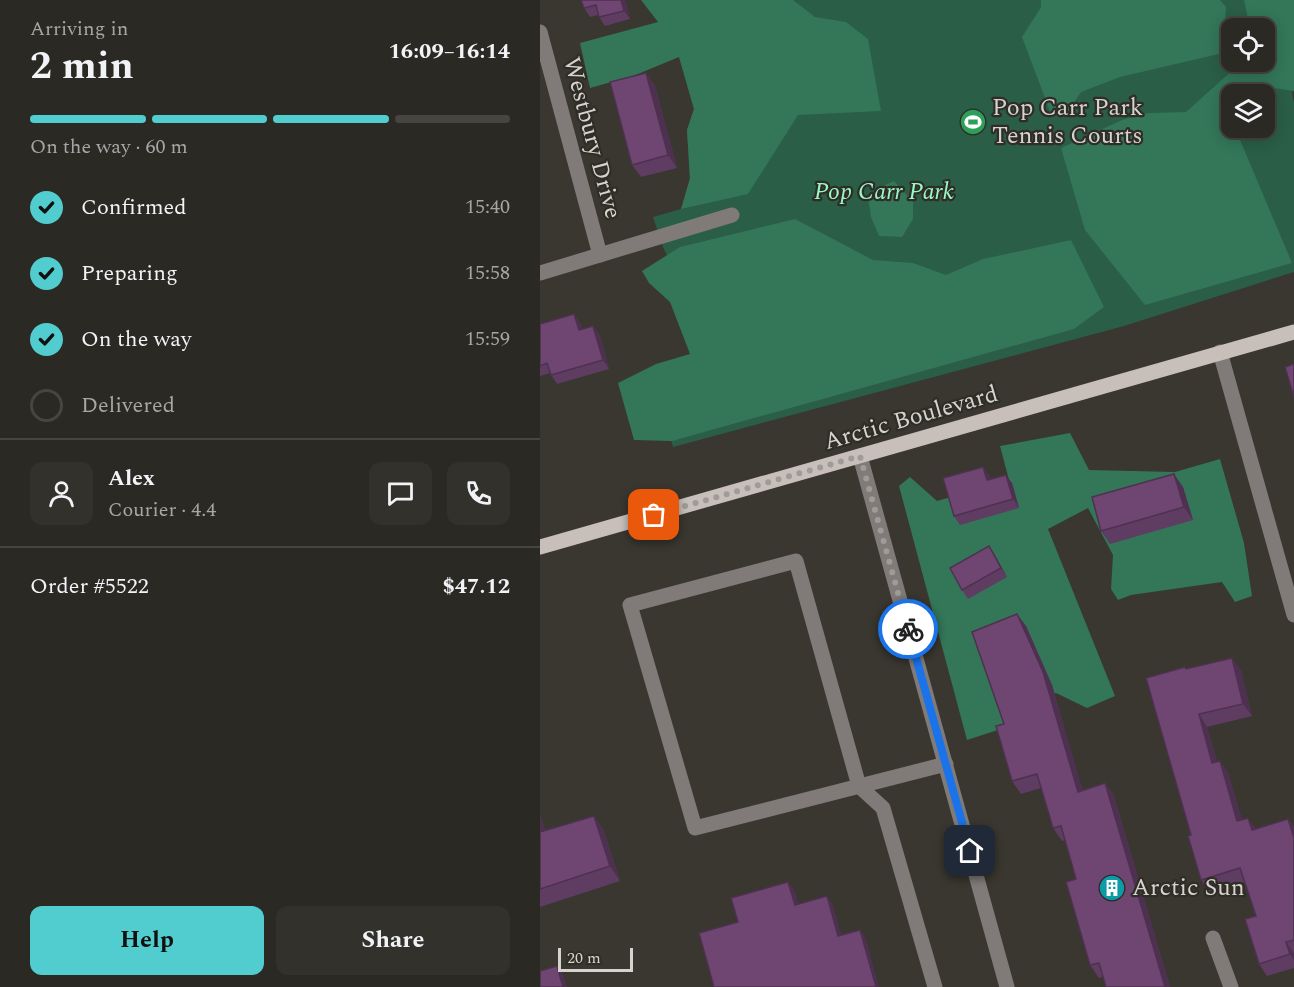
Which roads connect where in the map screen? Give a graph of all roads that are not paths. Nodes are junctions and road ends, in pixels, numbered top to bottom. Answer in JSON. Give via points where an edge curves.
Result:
{"nodes":[{"id":1,"x":540,"y":32,"type":"edge"},
{"id":2,"x":732,"y":215,"type":"dead end"},
{"id":3,"x":600,"y":255,"type":"junction"},
{"id":4,"x":540,"y":273,"type":"edge"},
{"id":5,"x":1294,"y":332,"type":"edge"},
{"id":6,"x":1220,"y":352,"type":"junction"},
{"id":7,"x":860,"y":456,"type":"junction"},
{"id":8,"x":540,"y":547,"type":"edge"},
{"id":9,"x":1294,"y":615,"type":"edge"},
{"id":10,"x":946,"y":764,"type":"junction"},
{"id":11,"x":859,"y":786,"type":"junction"},
{"id":12,"x":1213,"y":938,"type":"dead end"},
{"id":13,"x":935,"y":987,"type":"edge"},
{"id":14,"x":1007,"y":987,"type":"edge"},
{"id":15,"x":1231,"y":987,"type":"edge"}],
"edges":[{"from":1,"to":3,"type":"street","name":"Westbury Drive"},
{"from":2,"to":3,"type":"street"},
{"from":3,"to":4,"type":"street"},
{"from":5,"to":6,"type":"main road","name":"Arctic Boulevard"},
{"from":6,"to":7,"type":"main road","name":"Arctic Boulevard"},
{"from":6,"to":9,"type":"street"},
{"from":7,"to":8,"type":"main road","name":"Arctic Boulevard"},
{"from":7,"to":10,"type":"street"},
{"from":10,"to":11,"type":"street"},
{"from":10,"to":14,"type":"street"},
{"from":11,"to":11,"type":"street","via":[[695,828],[630,605],[796,561]]},
{"from":11,"to":13,"type":"street","via":[[883,808]]},
{"from":12,"to":15,"type":"street"}]}
